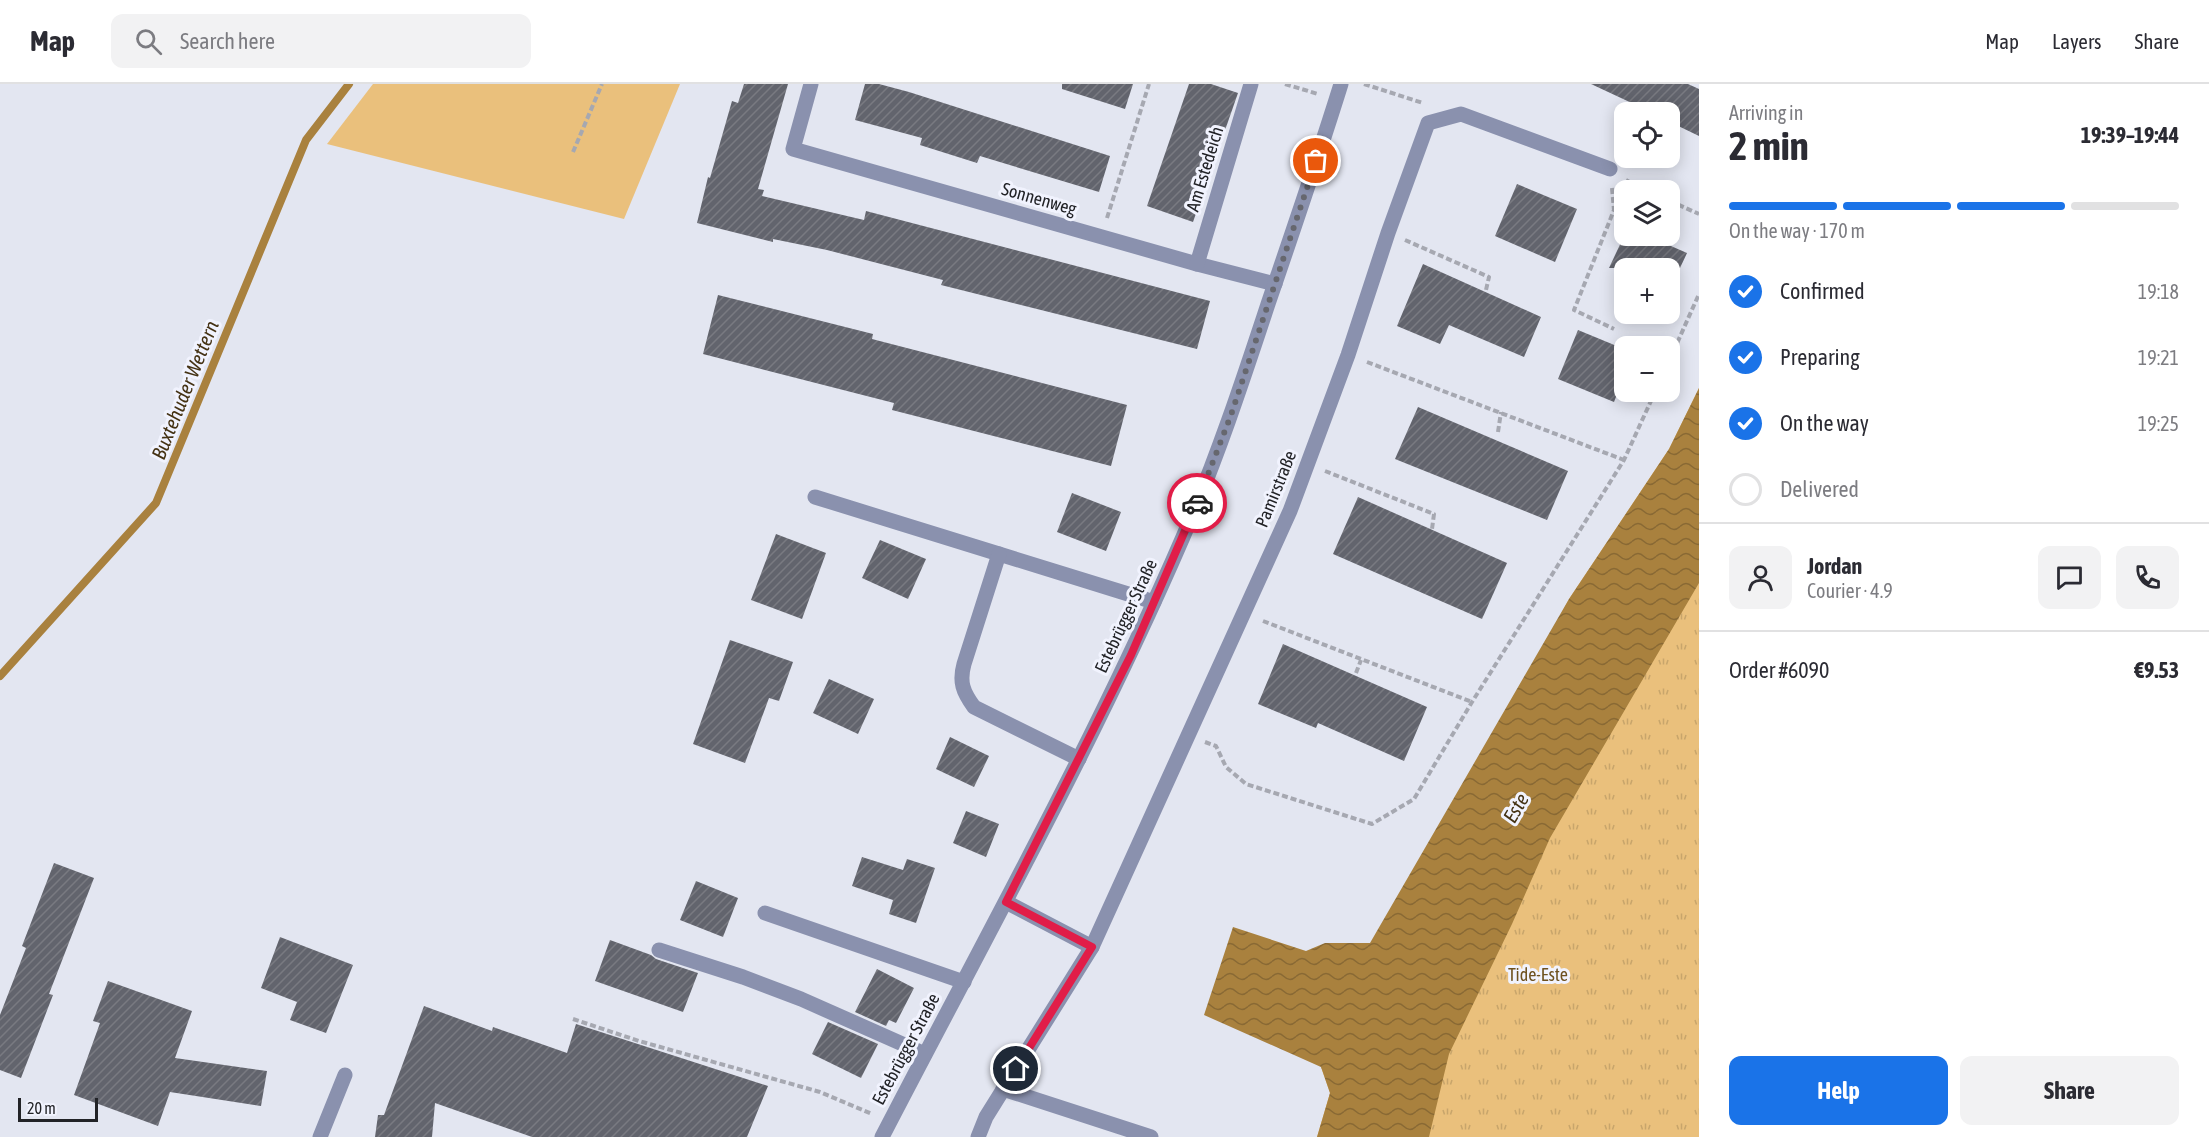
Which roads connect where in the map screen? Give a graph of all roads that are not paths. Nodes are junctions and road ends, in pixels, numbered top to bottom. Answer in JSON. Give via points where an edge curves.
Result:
{"nodes":[{"id":1,"x":811,"y":84,"type":"edge"},
{"id":2,"x":1251,"y":84,"type":"edge"},
{"id":3,"x":1338,"y":91,"type":"edge"},
{"id":4,"x":1610,"y":169,"type":"road end"},
{"id":5,"x":1197,"y":264,"type":"junction"},
{"id":6,"x":1275,"y":284,"type":"junction"},
{"id":7,"x":815,"y":497,"type":"dead end"},
{"id":8,"x":999,"y":554,"type":"junction"},
{"id":9,"x":1154,"y":603,"type":"junction"},
{"id":10,"x":1078,"y":759,"type":"junction"},
{"id":11,"x":1006,"y":902,"type":"junction"},
{"id":12,"x":765,"y":913,"type":"dead end"},
{"id":13,"x":1092,"y":947,"type":"junction"},
{"id":14,"x":658,"y":950,"type":"dead end"},
{"id":15,"x":964,"y":982,"type":"junction"},
{"id":16,"x":925,"y":1054,"type":"junction"},
{"id":17,"x":345,"y":1075,"type":"dead end"},
{"id":18,"x":1003,"y":1089,"type":"junction"},
{"id":19,"x":320,"y":1137,"type":"edge"},
{"id":20,"x":882,"y":1137,"type":"edge"},
{"id":21,"x":978,"y":1137,"type":"edge"},
{"id":22,"x":1151,"y":1137,"type":"edge"}],
"edges":[{"from":1,"to":5,"type":"street","name":"Sonnenweg","via":[[793,149]]},
{"from":2,"to":5,"type":"street","name":"Am Estedeich"},
{"from":3,"to":6,"type":"street","name":"Estebrügger Straße"},
{"from":4,"to":13,"type":"street","name":"Pamirstraße","via":[[1461,114],[1428,123],[1290,510]]},
{"from":5,"to":6,"type":"street","name":"Sonnenweg"},
{"from":6,"to":9,"type":"street","name":"Estebrügger Straße","via":[[1231,415]]},
{"from":7,"to":8,"type":"street"},
{"from":8,"to":9,"type":"street"},
{"from":8,"to":10,"type":"street","via":[[964,664],[963,692],[974,707]]},
{"from":9,"to":10,"type":"street","name":"Estebrügger Straße"},
{"from":10,"to":11,"type":"street","name":"Estebrügger Straße"},
{"from":11,"to":13,"type":"street"},
{"from":11,"to":15,"type":"street","name":"Estebrügger Straße"},
{"from":12,"to":15,"type":"street"},
{"from":13,"to":18,"type":"street","name":"Pamirstraße"},
{"from":14,"to":16,"type":"street","via":[[772,988]]},
{"from":15,"to":16,"type":"street","name":"Estebrügger Straße"},
{"from":16,"to":20,"type":"street","name":"Estebrügger Straße"},
{"from":17,"to":19,"type":"street"},
{"from":18,"to":21,"type":"street","name":"Pamirstraße"},
{"from":18,"to":22,"type":"street"}]}
